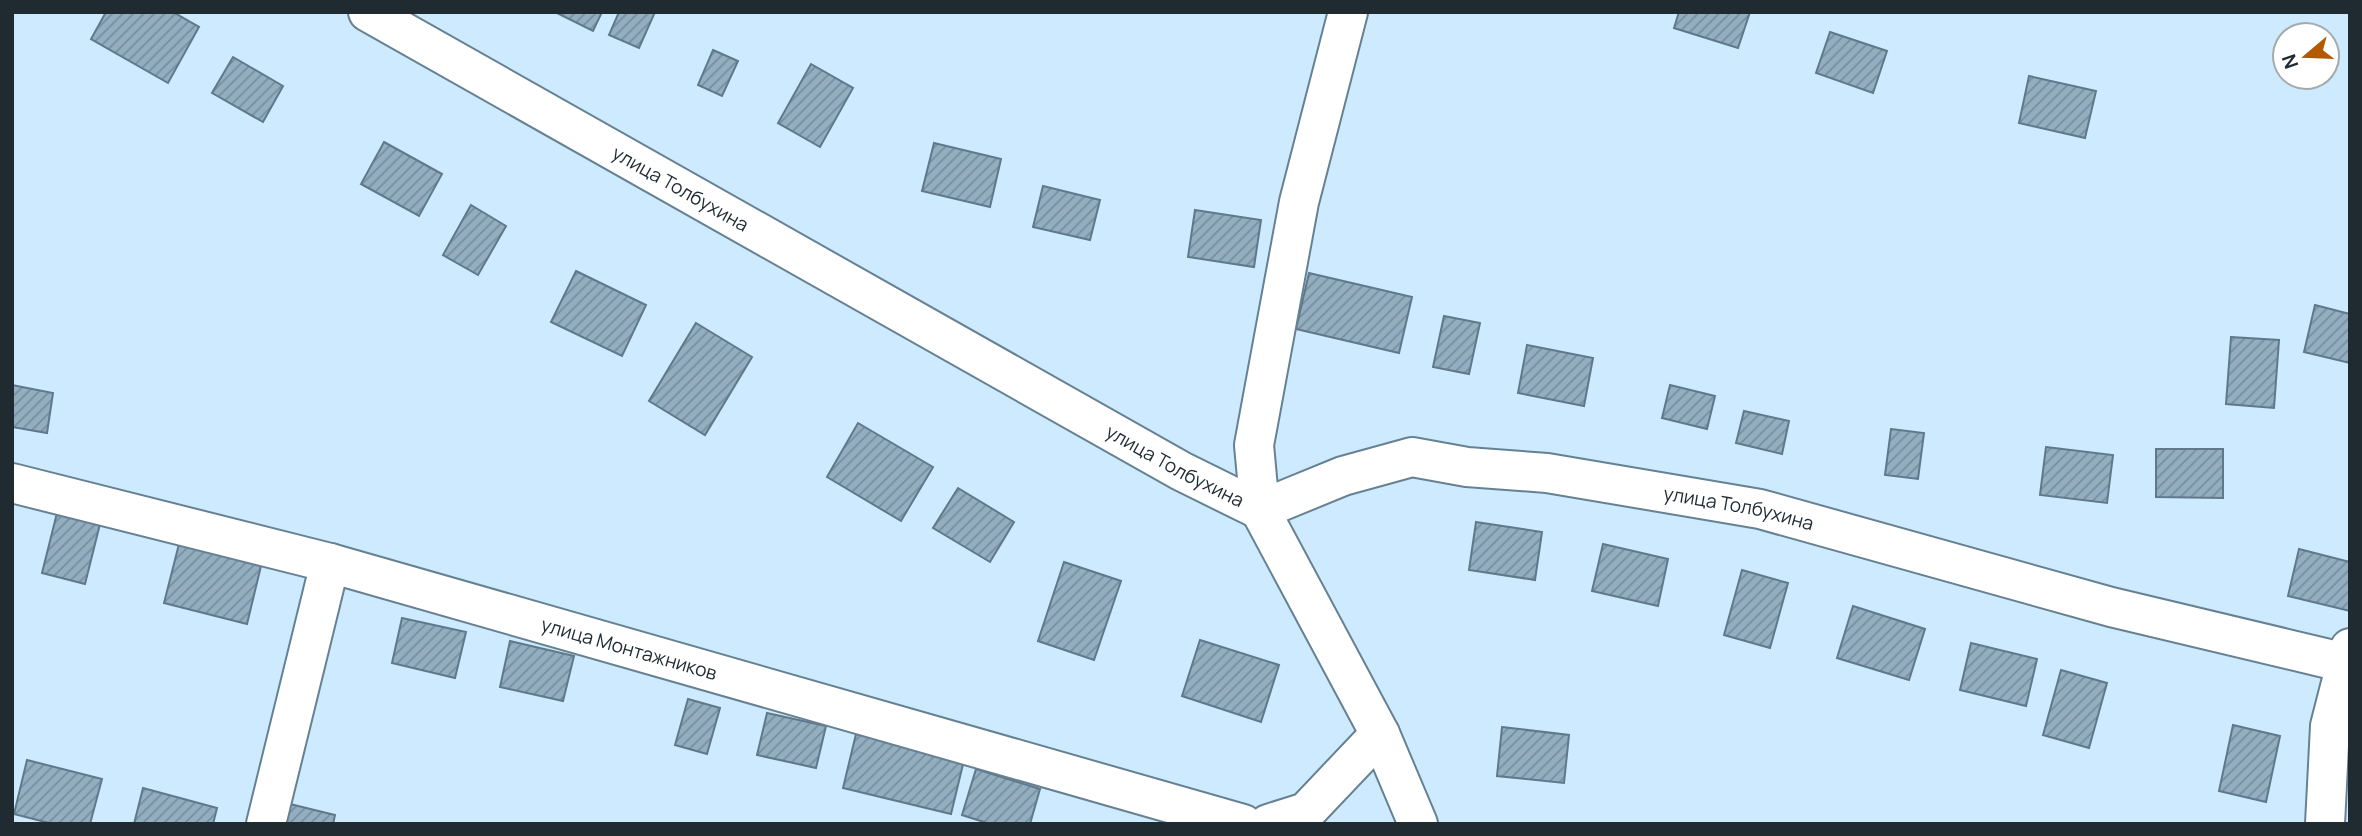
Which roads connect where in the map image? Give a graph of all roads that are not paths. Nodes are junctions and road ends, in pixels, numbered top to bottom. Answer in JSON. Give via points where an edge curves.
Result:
{"nodes":[{"id":1,"x":368,"y":12,"type":"edge"},
{"id":2,"x":1348,"y":12,"type":"edge"},
{"id":3,"x":12,"y":483,"type":"edge"},
{"id":4,"x":1260,"y":510,"type":"junction"},
{"id":5,"x":330,"y":563,"type":"junction"},
{"id":6,"x":2348,"y":658,"type":"edge"},
{"id":7,"x":1380,"y":734,"type":"junction"},
{"id":8,"x":266,"y":824,"type":"edge"},
{"id":9,"x":1243,"y":824,"type":"edge"},
{"id":10,"x":1268,"y":824,"type":"edge"},
{"id":11,"x":1418,"y":824,"type":"edge"},
{"id":12,"x":2325,"y":824,"type":"edge"}],
"edges":[{"from":1,"to":4,"type":"street","name":"улица Толбухина","via":[[1168,464]]},
{"from":2,"to":4,"type":"street","via":[[1299,202],[1254,445]]},
{"from":3,"to":5,"type":"street","name":"улица Монтажников"},
{"from":4,"to":6,"type":"street","name":"улица Толбухина","via":[[1343,476],[1412,457],[1547,473],[1760,509],[2111,607]]},
{"from":4,"to":7,"type":"street"},
{"from":5,"to":8,"type":"street"},
{"from":5,"to":9,"type":"street","name":"улица Монтажников"},
{"from":6,"to":12,"type":"street","via":[[2329,726]]},
{"from":7,"to":10,"type":"street","via":[[1306,812]]},
{"from":7,"to":11,"type":"street"}]}
